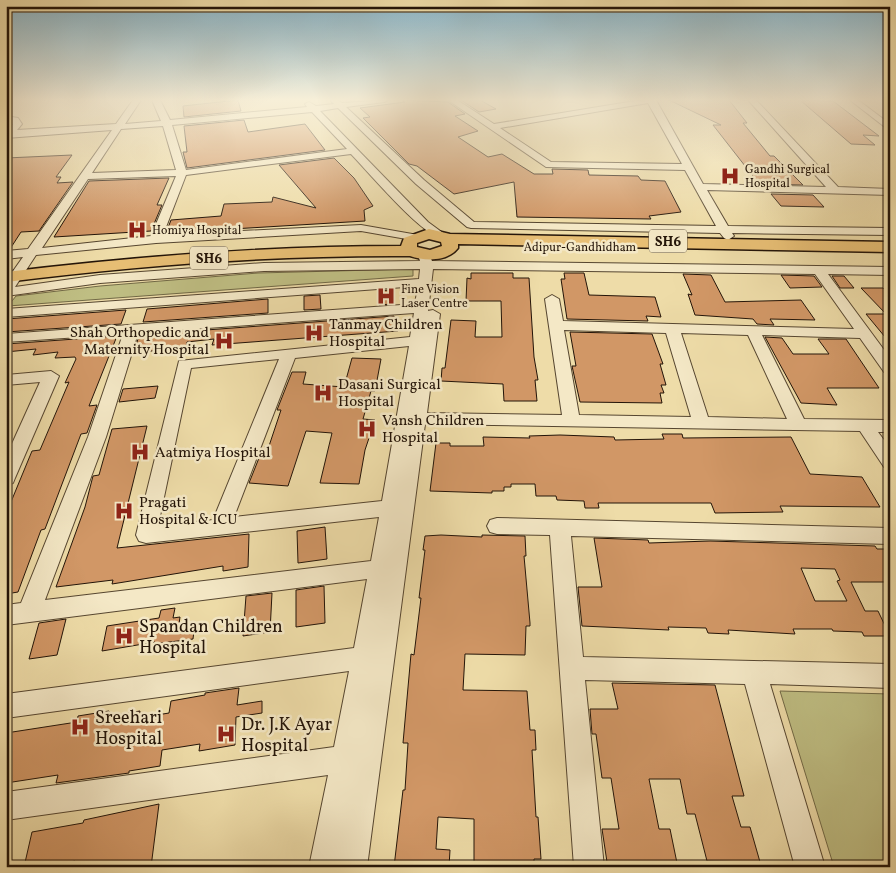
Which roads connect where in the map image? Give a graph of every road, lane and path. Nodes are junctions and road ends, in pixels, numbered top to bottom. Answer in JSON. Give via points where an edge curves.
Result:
{"nodes":[{"id":1,"x":109,"y":141,"type":"edge"},
{"id":2,"x":172,"y":141,"type":"edge"},
{"id":3,"x":338,"y":141,"type":"edge"},
{"id":4,"x":342,"y":141,"type":"edge"},
{"id":5,"x":377,"y":141,"type":"edge"},
{"id":6,"x":513,"y":141,"type":"edge"},
{"id":7,"x":673,"y":141,"type":"edge"},
{"id":8,"x":789,"y":141,"type":"edge"},
{"id":9,"x":348,"y":152,"type":"junction"},
{"id":10,"x":688,"y":167,"type":"junction"},
{"id":11,"x":182,"y":173,"type":"junction"},
{"id":12,"x":85,"y":176,"type":"junction"},
{"id":13,"x":700,"y":187,"type":"junction"},
{"id":14,"x":835,"y":191,"type":"junction"},
{"id":15,"x":890,"y":192,"type":"edge"},
{"id":16,"x":723,"y":228,"type":"junction"},
{"id":17,"x":890,"y":232,"type":"edge"},
{"id":18,"x":156,"y":239,"type":"junction"},
{"id":19,"x":732,"y":242,"type":"junction"},
{"id":20,"x":890,"y":247,"type":"edge"},
{"id":21,"x":429,"y":251,"type":"junction"},
{"id":22,"x":33,"y":252,"type":"junction"},
{"id":23,"x":890,"y":253,"type":"edge"},
{"id":24,"x":6,"y":255,"type":"edge"},
{"id":25,"x":818,"y":269,"type":"junction"},
{"id":26,"x":890,"y":271,"type":"edge"},
{"id":27,"x":13,"y":273,"type":"edge"},
{"id":28,"x":6,"y":291,"type":"edge"},
{"id":29,"x":552,"y":299,"type":"dead end"},
{"id":30,"x":422,"y":308,"type":"junction"},
{"id":31,"x":6,"y":313,"type":"edge"},
{"id":32,"x":556,"y":326,"type":"junction"},
{"id":33,"x":132,"y":329,"type":"junction"},
{"id":34,"x":672,"y":329,"type":"junction"},
{"id":35,"x":753,"y":331,"type":"junction"},
{"id":36,"x":865,"y":334,"type":"junction"},
{"id":37,"x":6,"y":338,"type":"edge"},
{"id":38,"x":417,"y":341,"type":"junction"},
{"id":39,"x":289,"y":354,"type":"junction"},
{"id":40,"x":890,"y":369,"type":"edge"},
{"id":41,"x":6,"y":380,"type":"edge"},
{"id":42,"x":412,"y":418,"type":"junction"},
{"id":43,"x":570,"y":420,"type":"junction"},
{"id":44,"x":701,"y":422,"type":"junction"},
{"id":45,"x":798,"y":424,"type":"junction"},
{"id":46,"x":865,"y":425,"type":"junction"},
{"id":47,"x":890,"y":426,"type":"edge"},
{"id":48,"x":890,"y":462,"type":"edge"},
{"id":49,"x":6,"y":478,"type":"edge"},
{"id":50,"x":390,"y":508,"type":"junction"},
{"id":51,"x":497,"y":526,"type":"dead end"},
{"id":52,"x":220,"y":527,"type":"junction"},
{"id":53,"x":560,"y":528,"type":"junction"},
{"id":54,"x":890,"y":536,"type":"edge"},
{"id":55,"x":380,"y":568,"type":"junction"},
{"id":56,"x":29,"y":612,"type":"junction"},
{"id":57,"x":6,"y":615,"type":"edge"},
{"id":58,"x":364,"y":658,"type":"junction"},
{"id":59,"x":572,"y":668,"type":"junction"},
{"id":60,"x":754,"y":672,"type":"junction"},
{"id":61,"x":890,"y":676,"type":"edge"},
{"id":62,"x":6,"y":706,"type":"edge"},
{"id":63,"x":344,"y":759,"type":"junction"},
{"id":64,"x":6,"y":806,"type":"edge"},
{"id":65,"x":324,"y":867,"type":"edge"},
{"id":66,"x":352,"y":867,"type":"edge"},
{"id":67,"x":589,"y":867,"type":"edge"},
{"id":68,"x":810,"y":867,"type":"edge"}],
"edges":[{"from":1,"to":12,"type":"street"},
{"from":2,"to":11,"type":"street"},
{"from":3,"to":9,"type":"street"},
{"from":4,"to":21,"type":"street","via":[[424,224]]},
{"from":5,"to":16,"type":"street","via":[[470,225]]},
{"from":6,"to":10,"type":"street","via":[[549,165]]},
{"from":7,"to":10,"type":"street"},
{"from":8,"to":14,"type":"street"},
{"from":9,"to":11,"type":"street"},
{"from":9,"to":21,"type":"street","via":[[415,225]]},
{"from":10,"to":13,"type":"street"},
{"from":11,"to":12,"type":"street"},
{"from":11,"to":18,"type":"street"},
{"from":12,"to":22,"type":"street"},
{"from":13,"to":14,"type":"street"},
{"from":13,"to":16,"type":"street"},
{"from":14,"to":15,"type":"street"},
{"from":16,"to":17,"type":"street"},
{"from":16,"to":19,"type":"street"},
{"from":18,"to":21,"type":"street","via":[[361,228]]},
{"from":18,"to":22,"type":"street"},
{"from":19,"to":20,"type":"main road","number":"SH6"},
{"from":19,"to":21,"type":"main road","number":"SH6"},
{"from":21,"to":23,"type":"main road","name":"Adipur-Gandhidham","number":"SH6","via":[[668,247]]},
{"from":21,"to":25,"type":"street"},
{"from":21,"to":27,"type":"main road","number":"SH6","via":[[365,250],[231,256]]},
{"from":21,"to":28,"type":"street","via":[[100,279]]},
{"from":21,"to":30,"type":"street"},
{"from":21,"to":31,"type":"street"},
{"from":21,"to":42,"type":"street"},
{"from":22,"to":24,"type":"street"},
{"from":22,"to":27,"type":"street"},
{"from":25,"to":26,"type":"street"},
{"from":25,"to":36,"type":"street"},
{"from":27,"to":28,"type":"street"},
{"from":29,"to":32,"type":"street"},
{"from":30,"to":33,"type":"street"},
{"from":30,"to":38,"type":"street"},
{"from":32,"to":34,"type":"street"},
{"from":32,"to":43,"type":"street"},
{"from":33,"to":37,"type":"street"},
{"from":33,"to":56,"type":"street","via":[[97,437]]},
{"from":34,"to":35,"type":"street"},
{"from":34,"to":44,"type":"street"},
{"from":35,"to":36,"type":"street"},
{"from":35,"to":45,"type":"street"},
{"from":36,"to":40,"type":"street"},
{"from":38,"to":39,"type":"street"},
{"from":38,"to":42,"type":"street"},
{"from":39,"to":52,"type":"street"},
{"from":39,"to":52,"type":"street","via":[[184,364],[146,534]]},
{"from":41,"to":49,"type":"street","via":[[51,376]]},
{"from":42,"to":43,"type":"street"},
{"from":42,"to":50,"type":"street"},
{"from":42,"to":66,"type":"street"},
{"from":43,"to":44,"type":"street"},
{"from":44,"to":45,"type":"street"},
{"from":45,"to":46,"type":"street"},
{"from":46,"to":47,"type":"street"},
{"from":46,"to":48,"type":"street"},
{"from":50,"to":52,"type":"street"},
{"from":50,"to":55,"type":"street"},
{"from":51,"to":53,"type":"street"},
{"from":53,"to":54,"type":"street"},
{"from":53,"to":59,"type":"street"},
{"from":55,"to":56,"type":"street"},
{"from":55,"to":58,"type":"street"},
{"from":56,"to":57,"type":"street"},
{"from":58,"to":62,"type":"street"},
{"from":58,"to":63,"type":"street"},
{"from":59,"to":60,"type":"street"},
{"from":59,"to":67,"type":"street"},
{"from":60,"to":61,"type":"street"},
{"from":60,"to":68,"type":"street"},
{"from":63,"to":64,"type":"street"},
{"from":63,"to":65,"type":"street"}]}
